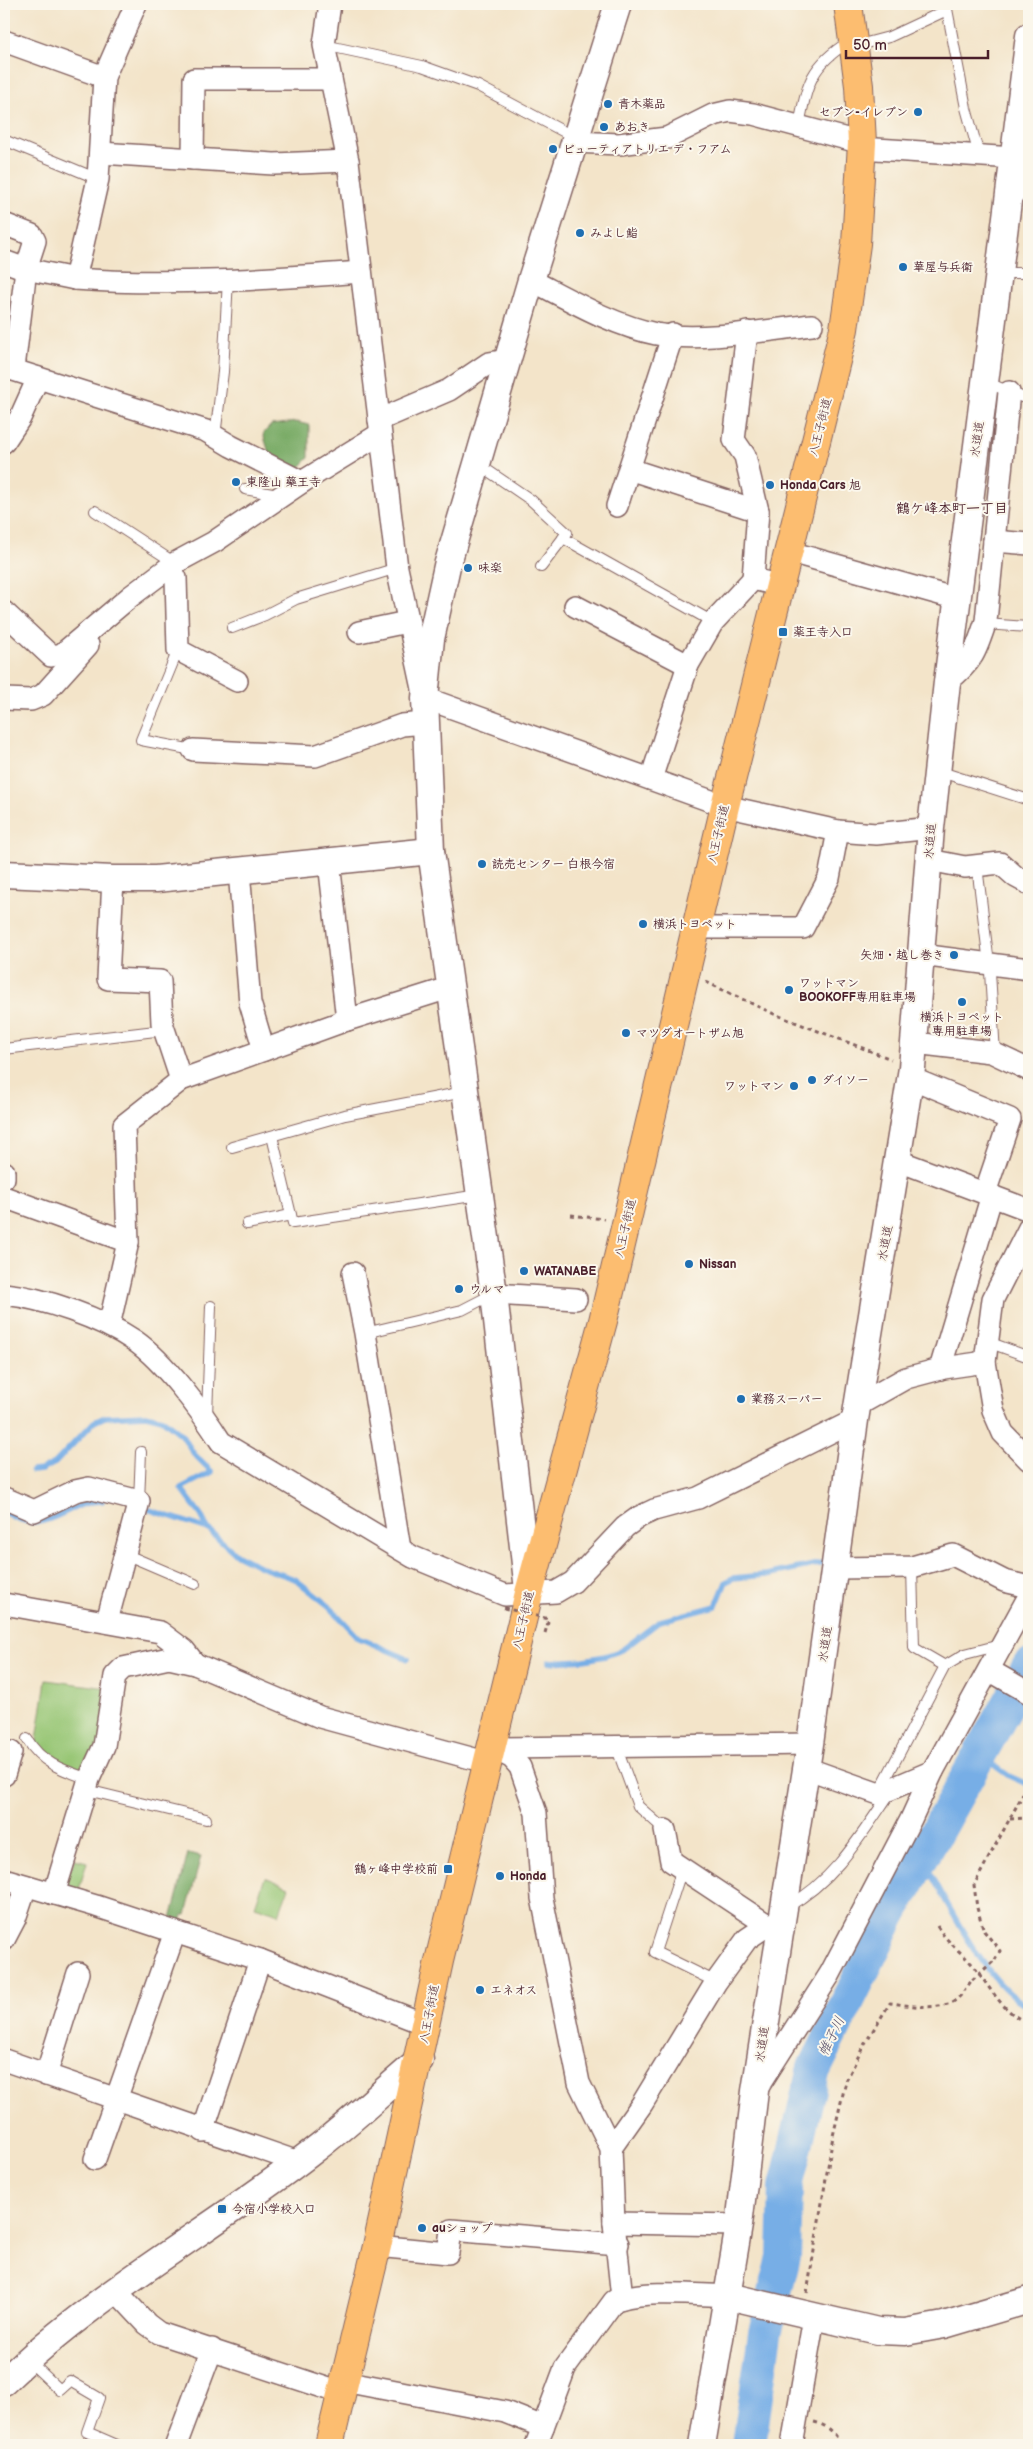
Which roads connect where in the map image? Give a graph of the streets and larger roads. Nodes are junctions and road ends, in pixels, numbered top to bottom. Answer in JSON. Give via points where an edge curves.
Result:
{"nodes":[{"id":1,"x":136,"y":4,"type":"edge"},
{"id":2,"x":330,"y":4,"type":"edge"},
{"id":3,"x":618,"y":4,"type":"edge"},
{"id":4,"x":848,"y":4,"type":"edge"},
{"id":5,"x":1029,"y":36,"type":"edge"},
{"id":6,"x":4,"y":41,"type":"edge"},
{"id":7,"x":104,"y":77,"type":"junction"},
{"id":8,"x":331,"y":79,"type":"junction"},
{"id":9,"x":574,"y":140,"type":"junction"},
{"id":10,"x":862,"y":146,"type":"junction"},
{"id":11,"x":100,"y":153,"type":"junction"},
{"id":12,"x":1014,"y":158,"type":"junction"},
{"id":13,"x":194,"y":159,"type":"junction"},
{"id":14,"x":348,"y":161,"type":"junction"},
{"id":15,"x":1020,"y":190,"type":"edge"},
{"id":16,"x":4,"y":224,"type":"edge"},
{"id":17,"x":4,"y":261,"type":"edge"},
{"id":18,"x":26,"y":268,"type":"junction"},
{"id":19,"x":361,"y":272,"type":"junction"},
{"id":20,"x":75,"y":279,"type":"junction"},
{"id":21,"x":530,"y":280,"type":"junction"},
{"id":22,"x":827,"y":327,"type":"junction"},
{"id":23,"x":747,"y":332,"type":"junction"},
{"id":24,"x":674,"y":334,"type":"junction"},
{"id":25,"x":507,"y":360,"type":"junction"},
{"id":26,"x":9,"y":367,"type":"edge"},
{"id":27,"x":38,"y":378,"type":"junction"},
{"id":28,"x":1009,"y":392,"type":"road end"},
{"id":29,"x":380,"y":427,"type":"junction"},
{"id":30,"x":4,"y":442,"type":"edge"},
{"id":31,"x":629,"y":468,"type":"junction"},
{"id":32,"x":302,"y":482,"type":"junction"},
{"id":33,"x":617,"y":506,"type":"dead end"},
{"id":34,"x":758,"y":511,"type":"junction"},
{"id":35,"x":994,"y":541,"type":"junction"},
{"id":36,"x":1029,"y":544,"type":"edge"},
{"id":37,"x":790,"y":552,"type":"junction"},
{"id":38,"x":173,"y":565,"type":"junction"},
{"id":39,"x":753,"y":579,"type":"junction"},
{"id":40,"x":782,"y":586,"type":"junction"},
{"id":41,"x":957,"y":599,"type":"junction"},
{"id":42,"x":575,"y":606,"type":"dead end"},
{"id":43,"x":436,"y":611,"type":"junction"},
{"id":44,"x":4,"y":612,"type":"edge"},
{"id":45,"x":114,"y":612,"type":"junction"},
{"id":46,"x":405,"y":612,"type":"junction"},
{"id":47,"x":359,"y":632,"type":"dead end"},
{"id":48,"x":688,"y":665,"type":"junction"},
{"id":49,"x":237,"y":681,"type":"dead end"},
{"id":50,"x":947,"y":682,"type":"junction"},
{"id":51,"x":4,"y":699,"type":"edge"},
{"id":52,"x":425,"y":711,"type":"junction"},
{"id":53,"x":193,"y":750,"type":"road end"},
{"id":54,"x":651,"y":779,"type":"junction"},
{"id":55,"x":725,"y":806,"type":"junction"},
{"id":56,"x":931,"y":828,"type":"junction"},
{"id":57,"x":838,"y":831,"type":"junction"},
{"id":58,"x":431,"y":851,"type":"junction"},
{"id":59,"x":929,"y":860,"type":"junction"},
{"id":60,"x":329,"y":862,"type":"junction"},
{"id":61,"x":239,"y":870,"type":"junction"},
{"id":62,"x":4,"y":874,"type":"edge"},
{"id":63,"x":113,"y":879,"type":"junction"},
{"id":64,"x":1029,"y":884,"type":"edge"},
{"id":65,"x":696,"y":928,"type":"junction"},
{"id":66,"x":921,"y":955,"type":"junction"},
{"id":67,"x":1029,"y":969,"type":"edge"},
{"id":68,"x":452,"y":987,"type":"junction"},
{"id":69,"x":347,"y":1020,"type":"junction"},
{"id":70,"x":264,"y":1050,"type":"junction"},
{"id":71,"x":913,"y":1063,"type":"junction"},
{"id":72,"x":1029,"y":1070,"type":"edge"},
{"id":73,"x":180,"y":1080,"type":"junction"},
{"id":74,"x":899,"y":1161,"type":"junction"},
{"id":75,"x":4,"y":1172,"type":"edge"},
{"id":76,"x":4,"y":1178,"type":"edge"},
{"id":77,"x":989,"y":1194,"type":"junction"},
{"id":78,"x":4,"y":1196,"type":"edge"},
{"id":79,"x":1029,"y":1210,"type":"edge"},
{"id":80,"x":1029,"y":1228,"type":"edge"},
{"id":81,"x":128,"y":1242,"type":"junction"},
{"id":82,"x":354,"y":1273,"type":"dead end"},
{"id":83,"x":4,"y":1294,"type":"edge"},
{"id":84,"x":494,"y":1294,"type":"junction"},
{"id":85,"x":576,"y":1298,"type":"dead end"},
{"id":86,"x":109,"y":1326,"type":"junction"},
{"id":87,"x":986,"y":1352,"type":"junction"},
{"id":88,"x":940,"y":1369,"type":"junction"},
{"id":89,"x":856,"y":1412,"type":"junction"},
{"id":90,"x":1029,"y":1460,"type":"edge"},
{"id":91,"x":4,"y":1498,"type":"edge"},
{"id":92,"x":400,"y":1549,"type":"junction"},
{"id":93,"x":836,"y":1568,"type":"junction"},
{"id":94,"x":1029,"y":1587,"type":"edge"},
{"id":95,"x":529,"y":1593,"type":"junction"},
{"id":96,"x":1029,"y":1596,"type":"edge"},
{"id":97,"x":4,"y":1604,"type":"edge"},
{"id":98,"x":107,"y":1621,"type":"junction"},
{"id":99,"x":195,"y":1664,"type":"junction"},
{"id":100,"x":996,"y":1674,"type":"junction"},
{"id":101,"x":1029,"y":1693,"type":"edge"},
{"id":102,"x":19,"y":1745,"type":"road end"},
{"id":103,"x":491,"y":1756,"type":"junction"},
{"id":104,"x":808,"y":1756,"type":"junction"},
{"id":105,"x":933,"y":1771,"type":"junction"},
{"id":106,"x":4,"y":1775,"type":"edge"},
{"id":107,"x":665,"y":1830,"type":"road end"},
{"id":108,"x":4,"y":1879,"type":"edge"},
{"id":109,"x":26,"y":1886,"type":"junction"},
{"id":110,"x":54,"y":1894,"type":"junction"},
{"id":111,"x":778,"y":1921,"type":"junction"},
{"id":112,"x":175,"y":1932,"type":"junction"},
{"id":113,"x":4,"y":1940,"type":"edge"},
{"id":114,"x":260,"y":1960,"type":"junction"},
{"id":115,"x":69,"y":1983,"type":"dead end"},
{"id":116,"x":427,"y":2024,"type":"junction"},
{"id":117,"x":4,"y":2060,"type":"edge"},
{"id":118,"x":420,"y":2060,"type":"junction"},
{"id":119,"x":46,"y":2075,"type":"junction"},
{"id":120,"x":755,"y":2091,"type":"junction"},
{"id":121,"x":117,"y":2100,"type":"junction"},
{"id":122,"x":203,"y":2131,"type":"junction"},
{"id":123,"x":611,"y":2148,"type":"junction"},
{"id":124,"x":96,"y":2159,"type":"dead end"},
{"id":125,"x":298,"y":2162,"type":"junction"},
{"id":126,"x":614,"y":2223,"type":"junction"},
{"id":127,"x":739,"y":2225,"type":"junction"},
{"id":128,"x":618,"y":2244,"type":"junction"},
{"id":129,"x":378,"y":2246,"type":"junction"},
{"id":130,"x":116,"y":2291,"type":"junction"},
{"id":131,"x":728,"y":2296,"type":"junction"},
{"id":132,"x":622,"y":2298,"type":"junction"},
{"id":133,"x":1029,"y":2300,"type":"edge"},
{"id":134,"x":809,"y":2316,"type":"junction"},
{"id":135,"x":212,"y":2349,"type":"junction"},
{"id":136,"x":4,"y":2382,"type":"edge"},
{"id":137,"x":343,"y":2387,"type":"junction"},
{"id":138,"x":539,"y":2436,"type":"edge"},
{"id":139,"x":176,"y":2445,"type":"edge"},
{"id":140,"x":329,"y":2445,"type":"edge"},
{"id":141,"x":702,"y":2445,"type":"edge"},
{"id":142,"x":792,"y":2445,"type":"edge"}],
"edges":[{"from":1,"to":7,"type":"street"},
{"from":2,"to":8,"type":"street","via":[[324,45]]},
{"from":3,"to":9,"type":"street"},
{"from":4,"to":10,"type":"highway","name":"八王子街道","via":[[859,86]]},
{"from":5,"to":12,"type":"street","name":"水道道"},
{"from":6,"to":7,"type":"street"},
{"from":7,"to":11,"type":"street"},
{"from":8,"to":13,"type":"street","via":[[194,78]]},
{"from":8,"to":14,"type":"street"},
{"from":9,"to":10,"type":"street","via":[[619,144],[667,138],[713,115],[730,111],[800,126]]},
{"from":9,"to":21,"type":"street"},
{"from":10,"to":12,"type":"street"},
{"from":10,"to":22,"type":"highway","name":"八王子街道","via":[[856,244]]},
{"from":11,"to":13,"type":"street"},
{"from":11,"to":20,"type":"street","via":[[98,178]]},
{"from":12,"to":15,"type":"street","name":"水道道"},
{"from":13,"to":14,"type":"street","via":[[274,164]]},
{"from":14,"to":19,"type":"street"},
{"from":15,"to":41,"type":"street","name":"水道道","via":[[1000,273]]},
{"from":16,"to":18,"type":"street","via":[[32,235],[35,240]]},
{"from":17,"to":18,"type":"street"},
{"from":18,"to":20,"type":"street"},
{"from":18,"to":26,"type":"street"},
{"from":19,"to":20,"type":"street","via":[[120,282]]},
{"from":19,"to":29,"type":"street"},
{"from":21,"to":24,"type":"street","via":[[611,319],[657,334]]},
{"from":21,"to":25,"type":"street"},
{"from":22,"to":23,"type":"street"},
{"from":22,"to":37,"type":"highway","name":"八王子街道"},
{"from":23,"to":24,"type":"street","via":[[704,336]]},
{"from":23,"to":34,"type":"street","via":[[734,440],[745,456]]},
{"from":24,"to":31,"type":"street"},
{"from":25,"to":29,"type":"street","via":[[489,363],[449,390]]},
{"from":25,"to":43,"type":"street","via":[[475,462]]},
{"from":26,"to":27,"type":"street"},
{"from":27,"to":30,"type":"street","via":[[20,418]]},
{"from":27,"to":32,"type":"street","via":[[206,430]]},
{"from":28,"to":35,"type":"street"},
{"from":29,"to":32,"type":"street"},
{"from":29,"to":46,"type":"street"},
{"from":31,"to":33,"type":"street"},
{"from":31,"to":34,"type":"street"},
{"from":32,"to":38,"type":"street","via":[[214,542]]},
{"from":34,"to":39,"type":"street"},
{"from":35,"to":36,"type":"street"},
{"from":35,"to":50,"type":"street","via":[[985,624],[967,666]]},
{"from":37,"to":40,"type":"highway","name":"八王子街道"},
{"from":37,"to":41,"type":"street"},
{"from":38,"to":45,"type":"street"},
{"from":38,"to":49,"type":"street","via":[[178,650]]},
{"from":39,"to":40,"type":"street"},
{"from":39,"to":48,"type":"street","via":[[713,622]]},
{"from":40,"to":55,"type":"highway","name":"八王子街道"},
{"from":41,"to":50,"type":"street","name":"水道道"},
{"from":42,"to":48,"type":"street"},
{"from":43,"to":46,"type":"street"},
{"from":43,"to":52,"type":"street"},
{"from":44,"to":45,"type":"street","via":[[51,656],[62,654]]},
{"from":45,"to":51,"type":"street","via":[[43,695],[31,700]]},
{"from":46,"to":47,"type":"street"},
{"from":46,"to":52,"type":"street"},
{"from":48,"to":54,"type":"street"},
{"from":50,"to":56,"type":"street","name":"水道道"},
{"from":52,"to":53,"type":"street","via":[[402,725],[314,756]]},
{"from":52,"to":54,"type":"street"},
{"from":52,"to":58,"type":"street"},
{"from":54,"to":55,"type":"street"},
{"from":55,"to":57,"type":"street"},
{"from":55,"to":65,"type":"highway","name":"八王子街道"},
{"from":56,"to":57,"type":"street","via":[[876,834]]},
{"from":56,"to":59,"type":"street","name":"水道道"},
{"from":57,"to":65,"type":"street","via":[[829,878],[804,928]]},
{"from":58,"to":60,"type":"street"},
{"from":58,"to":68,"type":"street"},
{"from":59,"to":64,"type":"street","via":[[965,867],[1000,863]]},
{"from":59,"to":66,"type":"street","name":"水道道"},
{"from":60,"to":61,"type":"street"},
{"from":60,"to":69,"type":"street"},
{"from":61,"to":63,"type":"street","via":[[156,879]]},
{"from":61,"to":70,"type":"street","via":[[250,1003]]},
{"from":62,"to":63,"type":"street"},
{"from":63,"to":73,"type":"street","via":[[108,980],[160,982],[164,1030]]},
{"from":65,"to":95,"type":"highway","name":"八王子街道","via":[[603,1321]]},
{"from":66,"to":67,"type":"street"},
{"from":66,"to":71,"type":"street","name":"水道道"},
{"from":68,"to":69,"type":"street"},
{"from":68,"to":84,"type":"street"},
{"from":69,"to":70,"type":"street"},
{"from":70,"to":73,"type":"street"},
{"from":71,"to":72,"type":"street","via":[[995,1054]]},
{"from":71,"to":74,"type":"street","name":"水道道"},
{"from":71,"to":77,"type":"street","via":[[1010,1119]]},
{"from":73,"to":81,"type":"street","via":[[124,1125]]},
{"from":74,"to":77,"type":"street"},
{"from":74,"to":89,"type":"street","name":"水道道"},
{"from":75,"to":76,"type":"street"},
{"from":77,"to":79,"type":"street"},
{"from":77,"to":88,"type":"street"},
{"from":78,"to":81,"type":"street"},
{"from":80,"to":87,"type":"street","via":[[993,1299]]},
{"from":81,"to":86,"type":"street"},
{"from":82,"to":92,"type":"street"},
{"from":83,"to":86,"type":"street","via":[[32,1297]]},
{"from":84,"to":85,"type":"street"},
{"from":84,"to":95,"type":"street"},
{"from":86,"to":92,"type":"street","via":[[136,1342],[169,1374],[221,1442]]},
{"from":87,"to":88,"type":"street"},
{"from":87,"to":90,"type":"street","via":[[993,1410],[1003,1432]]},
{"from":88,"to":89,"type":"street","via":[[906,1378]]},
{"from":89,"to":93,"type":"street","name":"水道道"},
{"from":89,"to":95,"type":"street","via":[[698,1498],[639,1517],[625,1527],[573,1582],[556,1592]]},
{"from":91,"to":98,"type":"street","via":[[34,1511],[89,1488],[139,1501]]},
{"from":92,"to":95,"type":"street","via":[[505,1595]]},
{"from":93,"to":94,"type":"street","via":[[912,1567],[953,1555],[1004,1582]]},
{"from":93,"to":104,"type":"street","name":"水道道"},
{"from":95,"to":103,"type":"highway","name":"八王子街道"},
{"from":96,"to":100,"type":"street","via":[[1003,1644]]},
{"from":97,"to":98,"type":"street"},
{"from":98,"to":99,"type":"street","via":[[160,1632],[184,1650]]},
{"from":99,"to":103,"type":"street","via":[[320,1717]]},
{"from":99,"to":110,"type":"street","via":[[169,1658],[123,1668],[114,1676],[104,1746],[88,1785]]},
{"from":100,"to":101,"type":"street"},
{"from":100,"to":105,"type":"street"},
{"from":102,"to":106,"type":"street"},
{"from":103,"to":104,"type":"street","via":[[616,1746]]},
{"from":103,"to":116,"type":"highway","name":"八王子街道","via":[[439,1962]]},
{"from":103,"to":123,"type":"street","via":[[512,1758],[520,1766],[536,1814],[542,1898],[579,2083]]},
{"from":104,"to":105,"type":"street","via":[[886,1790]]},
{"from":104,"to":111,"type":"street","name":"水道道"},
{"from":105,"to":120,"type":"street","via":[[830,1974]]},
{"from":107,"to":111,"type":"street","via":[[671,1862]]},
{"from":108,"to":109,"type":"street"},
{"from":109,"to":110,"type":"street"},
{"from":109,"to":113,"type":"street"},
{"from":110,"to":112,"type":"street"},
{"from":111,"to":120,"type":"street","name":"水道道"},
{"from":111,"to":123,"type":"street","via":[[747,1939],[716,1982],[642,2104]]},
{"from":112,"to":114,"type":"street"},
{"from":112,"to":121,"type":"street"},
{"from":114,"to":116,"type":"street"},
{"from":114,"to":122,"type":"street"},
{"from":115,"to":119,"type":"street"},
{"from":116,"to":118,"type":"highway","name":"八王子街道"},
{"from":117,"to":119,"type":"street"},
{"from":118,"to":125,"type":"street"},
{"from":118,"to":129,"type":"highway","name":"八王子街道"},
{"from":119,"to":121,"type":"street"},
{"from":120,"to":127,"type":"street","name":"水道道"},
{"from":121,"to":122,"type":"street"},
{"from":121,"to":124,"type":"street"},
{"from":122,"to":125,"type":"street"},
{"from":123,"to":126,"type":"street"},
{"from":125,"to":130,"type":"street"},
{"from":126,"to":127,"type":"street"},
{"from":126,"to":128,"type":"street"},
{"from":127,"to":131,"type":"street","name":"水道道"},
{"from":128,"to":129,"type":"street","via":[[451,2230],[448,2253]]},
{"from":128,"to":132,"type":"street"},
{"from":129,"to":137,"type":"highway","name":"八王子街道"},
{"from":130,"to":135,"type":"street","via":[[159,2333]]},
{"from":130,"to":136,"type":"street","via":[[27,2359]]},
{"from":131,"to":132,"type":"street","via":[[674,2294]]},
{"from":131,"to":134,"type":"street"},
{"from":131,"to":141,"type":"street","name":"水道道"},
{"from":132,"to":138,"type":"street","via":[[614,2301],[565,2368]]},
{"from":133,"to":134,"type":"street","via":[[944,2325],[905,2332],[878,2331]]},
{"from":134,"to":142,"type":"street"},
{"from":135,"to":137,"type":"street"},
{"from":135,"to":139,"type":"street"},
{"from":137,"to":138,"type":"street","via":[[505,2412]]},
{"from":137,"to":140,"type":"highway","name":"八王子街道"}]}
